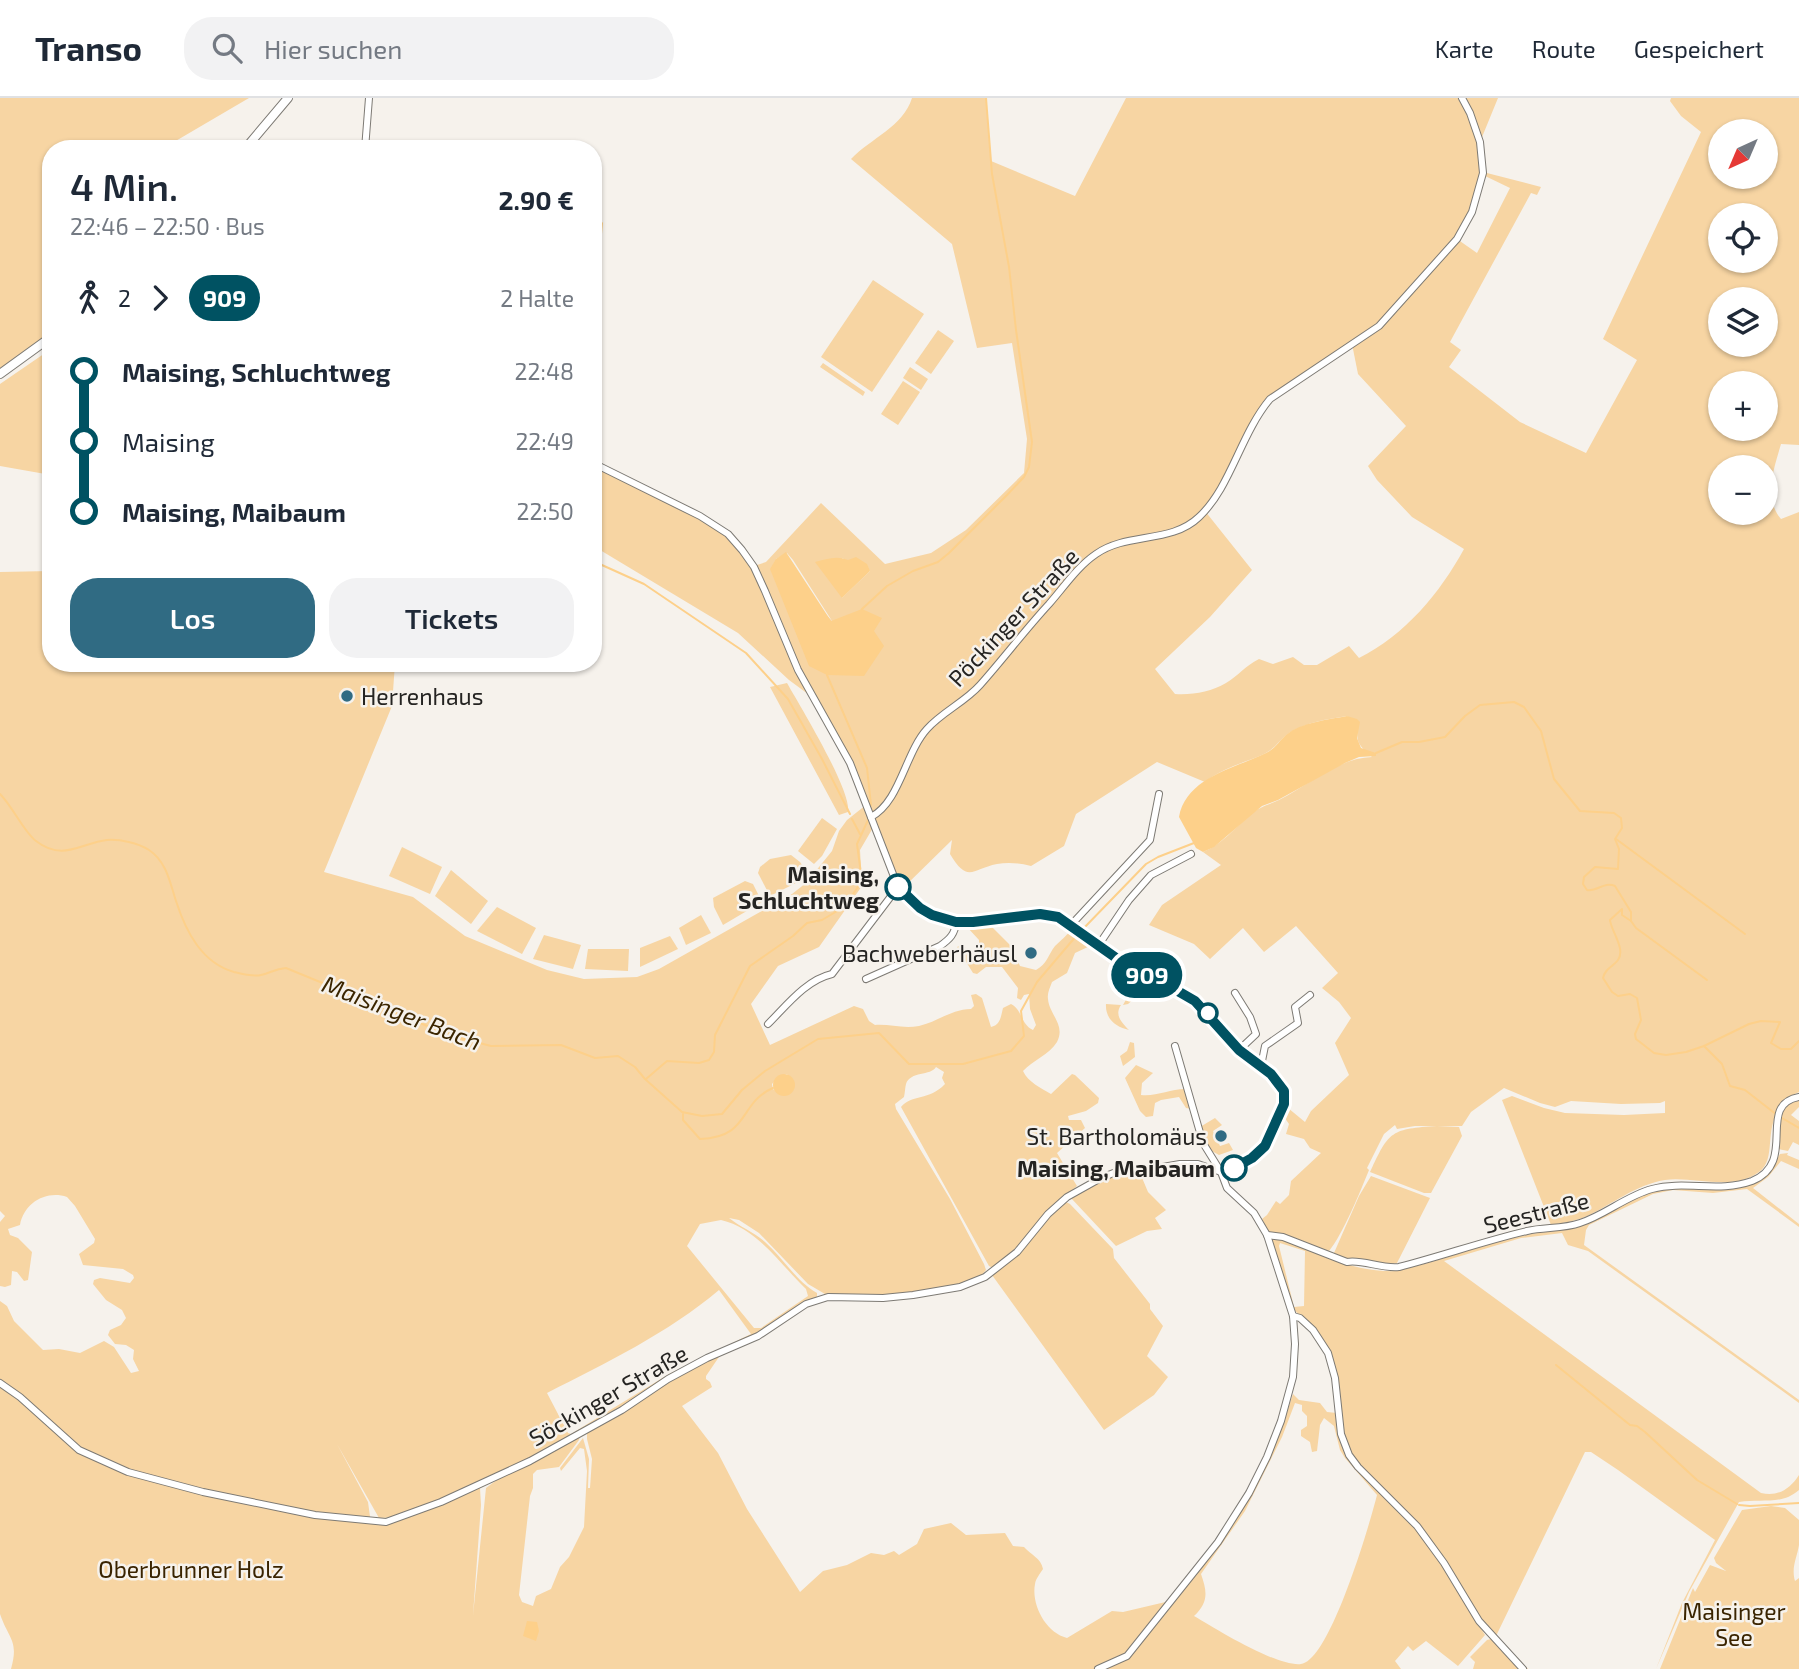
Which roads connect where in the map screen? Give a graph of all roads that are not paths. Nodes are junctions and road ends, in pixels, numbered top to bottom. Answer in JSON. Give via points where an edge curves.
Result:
{"nodes":[{"id":1,"x":288,"y":98,"type":"edge"},
{"id":2,"x":369,"y":98,"type":"edge"},
{"id":3,"x":1462,"y":98,"type":"edge"},
{"id":4,"x":253,"y":140,"type":"edge"},
{"id":5,"x":366,"y":140,"type":"edge"},
{"id":6,"x":42,"y":344,"type":"edge"},
{"id":7,"x":0,"y":374,"type":"edge"},
{"id":8,"x":602,"y":467,"type":"edge"},
{"id":9,"x":1159,"y":793,"type":"dead end"},
{"id":10,"x":871,"y":817,"type":"junction"},
{"id":11,"x":1191,"y":854,"type":"dead end"},
{"id":12,"x":898,"y":887,"type":"junction"},
{"id":13,"x":956,"y":922,"type":"junction"},
{"id":14,"x":1073,"y":927,"type":"junction"},
{"id":15,"x":1098,"y":946,"type":"junction"},
{"id":16,"x":866,"y":979,"type":"dead end"},
{"id":17,"x":1235,"y":993,"type":"dead end"},
{"id":18,"x":1310,"y":995,"type":"dead end"},
{"id":19,"x":768,"y":1024,"type":"dead end"},
{"id":20,"x":1256,"y":1034,"type":"junction"},
{"id":21,"x":1175,"y":1046,"type":"dead end"},
{"id":22,"x":1265,"y":1046,"type":"junction"},
{"id":23,"x":1239,"y":1050,"type":"junction"},
{"id":24,"x":1261,"y":1066,"type":"junction"},
{"id":25,"x":1799,"y":1097,"type":"edge"},
{"id":26,"x":1221,"y":1172,"type":"junction"},
{"id":27,"x":1267,"y":1235,"type":"junction"},
{"id":28,"x":1293,"y":1316,"type":"junction"},
{"id":29,"x":0,"y":1383,"type":"edge"},
{"id":30,"x":1098,"y":1669,"type":"edge"},
{"id":31,"x":1523,"y":1669,"type":"edge"}],
"edges":[{"from":1,"to":4,"type":"main road"},
{"from":2,"to":5,"type":"street"},
{"from":3,"to":10,"type":"street","name":"Pöckinger Straße","via":[[1480,142],[1483,173],[1472,212],[1457,239],[1379,326],[1270,400],[1241,444],[1219,493],[1198,519],[1167,535],[1112,545],[1083,564],[978,688],[925,730],[884,807]]},
{"from":6,"to":7,"type":"main road"},
{"from":8,"to":10,"type":"street","via":[[700,516],[728,534],[742,550],[754,567],[798,670],[850,764]]},
{"from":9,"to":14,"type":"street","via":[[1150,840]]},
{"from":10,"to":12,"type":"street"},
{"from":11,"to":15,"type":"street","via":[[1151,875]]},
{"from":12,"to":13,"type":"street","via":[[920,908]]},
{"from":12,"to":19,"type":"street","via":[[832,974],[818,977]]},
{"from":13,"to":14,"type":"street","via":[[1040,914],[1058,917]]},
{"from":13,"to":16,"type":"street","via":[[950,940]]},
{"from":14,"to":15,"type":"street"},
{"from":15,"to":23,"type":"street","via":[[1195,1001]]},
{"from":17,"to":20,"type":"street"},
{"from":18,"to":22,"type":"street","via":[[1295,1007],[1298,1023]]},
{"from":20,"to":22,"type":"street"},
{"from":20,"to":23,"type":"street"},
{"from":21,"to":26,"type":"street","via":[[1200,1136]]},
{"from":22,"to":24,"type":"street"},
{"from":23,"to":24,"type":"street"},
{"from":24,"to":26,"type":"street","via":[[1282,1088],[1284,1104],[1265,1146],[1242,1164]]},
{"from":25,"to":27,"type":"street","name":"Seestraße","via":[[1786,1102],[1778,1115],[1775,1158],[1755,1180],[1723,1187],[1687,1184],[1655,1188],[1579,1224],[1492,1240],[1399,1268],[1347,1262]]},
{"from":26,"to":27,"type":"street","via":[[1227,1188],[1254,1213]]},
{"from":26,"to":29,"type":"street","name":"Söckinger Straße","via":[[1180,1164],[1101,1178],[1067,1197],[1017,1252],[985,1277],[913,1296],[834,1296],[806,1304],[765,1332],[656,1386],[530,1461],[386,1522],[315,1515],[128,1472],[79,1450]]},
{"from":27,"to":28,"type":"street"},
{"from":28,"to":30,"type":"street","via":[[1290,1388],[1275,1438],[1249,1493],[1219,1542],[1144,1638],[1127,1656]]},
{"from":28,"to":31,"type":"street","via":[[1313,1330],[1328,1353],[1349,1455],[1417,1526],[1479,1621]]}]}
